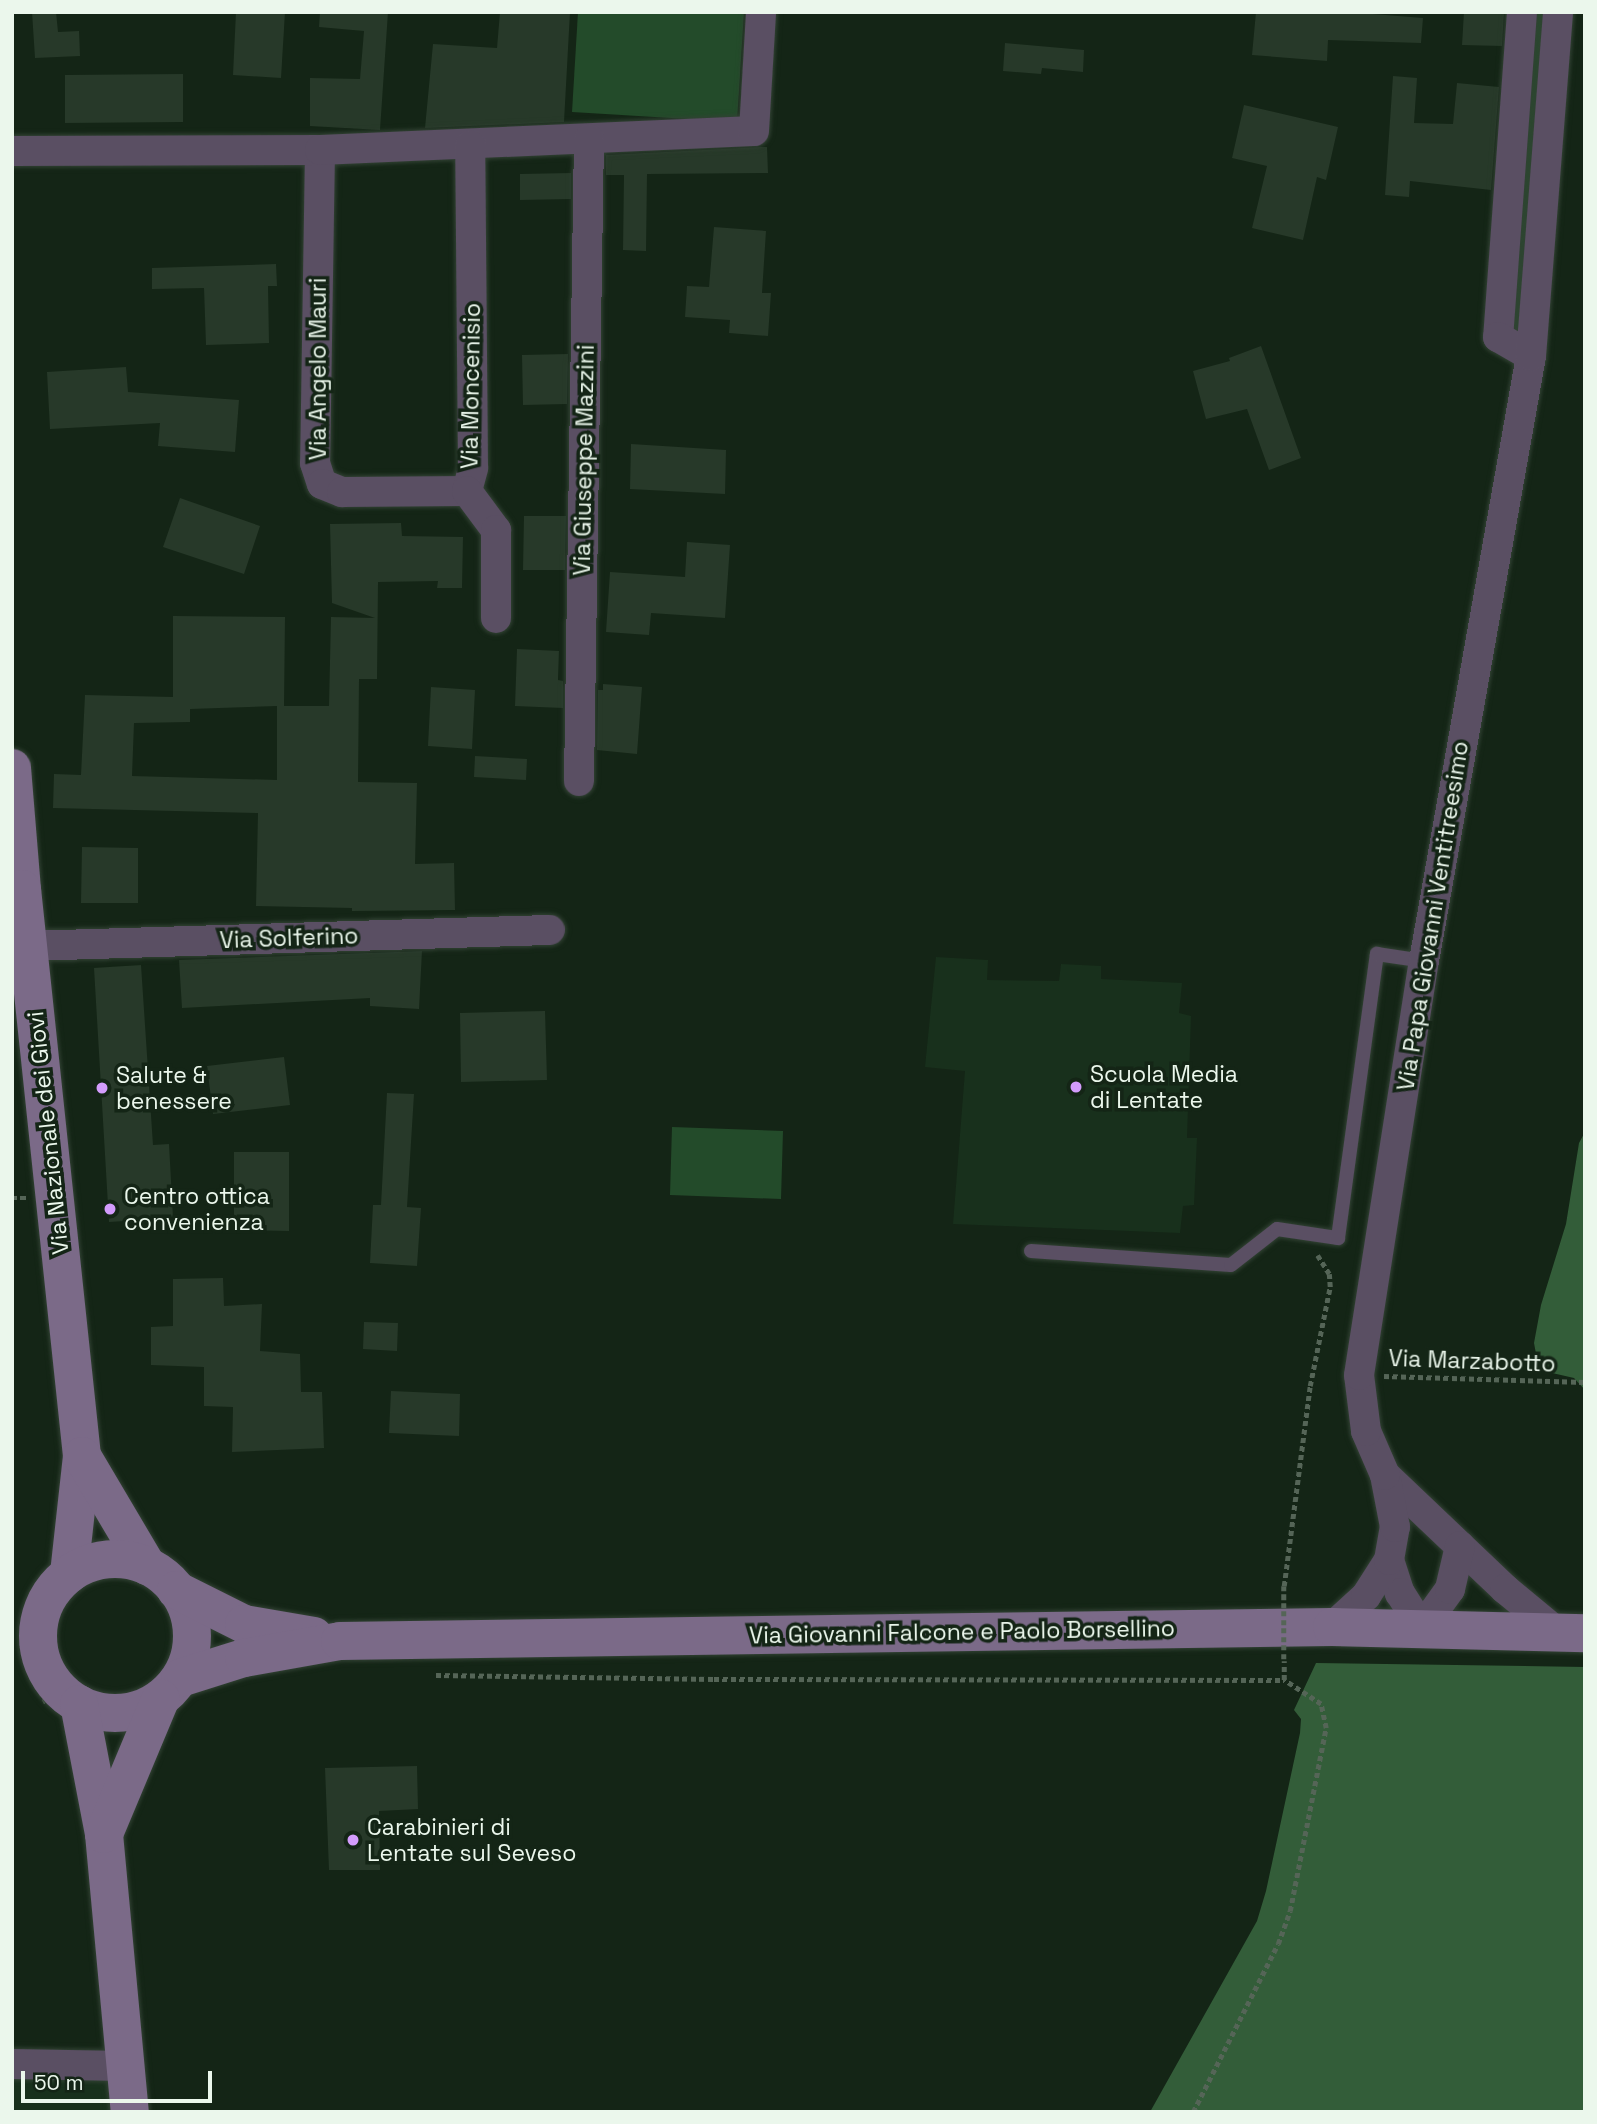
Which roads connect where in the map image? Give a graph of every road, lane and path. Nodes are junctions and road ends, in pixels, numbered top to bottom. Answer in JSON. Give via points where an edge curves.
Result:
{"nodes":[{"id":1,"x":761,"y":12,"type":"edge"},
{"id":2,"x":1522,"y":12,"type":"edge"},
{"id":3,"x":1558,"y":12,"type":"edge"},
{"id":4,"x":589,"y":139,"type":"junction"},
{"id":5,"x":470,"y":145,"type":"junction"},
{"id":6,"x":320,"y":150,"type":"junction"},
{"id":7,"x":12,"y":151,"type":"edge"},
{"id":8,"x":1531,"y":356,"type":"junction"},
{"id":9,"x":467,"y":491,"type":"junction"},
{"id":10,"x":496,"y":618,"type":"dead end"},
{"id":11,"x":12,"y":768,"type":"edge"},
{"id":12,"x":579,"y":781,"type":"dead end"},
{"id":13,"x":17,"y":888,"type":"edge"},
{"id":14,"x":550,"y":930,"type":"dead end"},
{"id":15,"x":28,"y":946,"type":"junction"},
{"id":16,"x":1424,"y":961,"type":"junction"},
{"id":17,"x":1311,"y":1234,"type":"junction"},
{"id":18,"x":1031,"y":1251,"type":"dead end"},
{"id":19,"x":1359,"y":1375,"type":"junction"},
{"id":20,"x":1585,"y":1382,"type":"edge"},
{"id":21,"x":82,"y":1456,"type":"junction"},
{"id":22,"x":1385,"y":1475,"type":"junction"},
{"id":23,"x":1460,"y":1546,"type":"junction"},
{"id":24,"x":1389,"y":1560,"type":"junction"},
{"id":25,"x":147,"y":1566,"type":"junction"},
{"id":26,"x":69,"y":1574,"type":"junction"},
{"id":27,"x":176,"y":1590,"type":"junction"},
{"id":28,"x":1332,"y":1627,"type":"junction"},
{"id":29,"x":1422,"y":1628,"type":"junction"},
{"id":30,"x":1571,"y":1633,"type":"edge"},
{"id":31,"x":340,"y":1641,"type":"junction"},
{"id":32,"x":436,"y":1675,"type":"dead end"},
{"id":33,"x":1284,"y":1680,"type":"junction"},
{"id":34,"x":170,"y":1688,"type":"junction"},
{"id":35,"x":79,"y":1704,"type":"junction"},
{"id":36,"x":104,"y":1834,"type":"junction"},
{"id":37,"x":12,"y":2064,"type":"edge"},
{"id":38,"x":125,"y":2066,"type":"junction"},
{"id":39,"x":130,"y":2112,"type":"edge"},
{"id":40,"x":1193,"y":2112,"type":"edge"}],
"edges":[{"from":1,"to":4,"type":"street","via":[[754,131]]},
{"from":2,"to":8,"type":"street","via":[[1498,337]]},
{"from":3,"to":8,"type":"street","name":"Via Papa Giovanni Ventitreesimo"},
{"from":4,"to":5,"type":"street"},
{"from":4,"to":12,"type":"street","name":"Via Giuseppe Mazzini"},
{"from":5,"to":6,"type":"street"},
{"from":5,"to":9,"type":"street","name":"Via Moncenisio","via":[[473,468]]},
{"from":6,"to":7,"type":"street"},
{"from":6,"to":9,"type":"street","name":"Via Angelo Mauri","via":[[315,463],[322,484],[342,492]]},
{"from":8,"to":16,"type":"street","name":"Via Papa Giovanni Ventitreesimo"},
{"from":9,"to":10,"type":"street","name":"Via Moncenisio","via":[[496,530]]},
{"from":11,"to":13,"type":"main road","name":"Via Nazionale dei Giovi"},
{"from":13,"to":15,"type":"main road","name":"Via Nazionale dei Giovi"},
{"from":14,"to":15,"type":"street","name":"Via Solferino"},
{"from":15,"to":21,"type":"main road","name":"Via Nazionale dei Giovi"},
{"from":16,"to":17,"type":"lane","via":[[1377,954],[1338,1238]]},
{"from":16,"to":19,"type":"street","name":"Via Papa Giovanni Ventitreesimo"},
{"from":17,"to":18,"type":"lane","via":[[1277,1229],[1231,1265]]},
{"from":17,"to":33,"type":"path","bridge":true,"via":[[1330,1287],[1310,1386],[1284,1586]]},
{"from":19,"to":20,"type":"path","name":"Via Marzabotto"},
{"from":19,"to":22,"type":"street","name":"Via Papa Giovanni Ventitreesimo","via":[[1366,1431]]},
{"from":21,"to":25,"type":"main road","name":"Via Nazionale dei Giovi"},
{"from":21,"to":26,"type":"main road","name":"Via Nazionale dei Giovi"},
{"from":22,"to":23,"type":"street","name":"Via Papa Giovanni Ventitreesimo"},
{"from":22,"to":24,"type":"street","name":"Via Papa Giovanni Ventitreesimo","via":[[1395,1527]]},
{"from":23,"to":29,"type":"street","via":[[1450,1589]]},
{"from":23,"to":30,"type":"street","name":"Via Papa Giovanni Ventitreesimo"},
{"from":24,"to":28,"type":"street","name":"Via Papa Giovanni Ventitreesimo","via":[[1366,1596]]},
{"from":24,"to":29,"type":"street","name":"Via Papa Giovanni Ventitreesimo","via":[[1400,1593]]},
{"from":25,"to":26,"type":"main road","via":[[107,1559]]},
{"from":25,"to":27,"type":"main road"},
{"from":26,"to":35,"type":"main road","via":[[46,1601],[38,1639],[50,1678]]},
{"from":27,"to":31,"type":"main road","via":[[244,1623]]},
{"from":27,"to":34,"type":"main road","via":[[189,1613],[192,1636],[190,1653]]},
{"from":28,"to":29,"type":"main road","name":"Via Giovanni Falcone e Paolo Borsellino"},
{"from":28,"to":31,"type":"main road","name":"Via Giovanni Falcone e Paolo Borsellino"},
{"from":29,"to":30,"type":"main road","name":"Via Giovanni Falcone e Paolo Borsellino"},
{"from":31,"to":34,"type":"main road","via":[[244,1658]]},
{"from":32,"to":33,"type":"path"},
{"from":33,"to":40,"type":"path","via":[[1321,1704],[1326,1728],[1290,1911],[1278,1944]]},
{"from":34,"to":35,"type":"main road","via":[[147,1706],[117,1713]]},
{"from":34,"to":36,"type":"main road"},
{"from":35,"to":36,"type":"main road"},
{"from":36,"to":38,"type":"main road"},
{"from":37,"to":38,"type":"street"},
{"from":38,"to":39,"type":"main road"}]}
